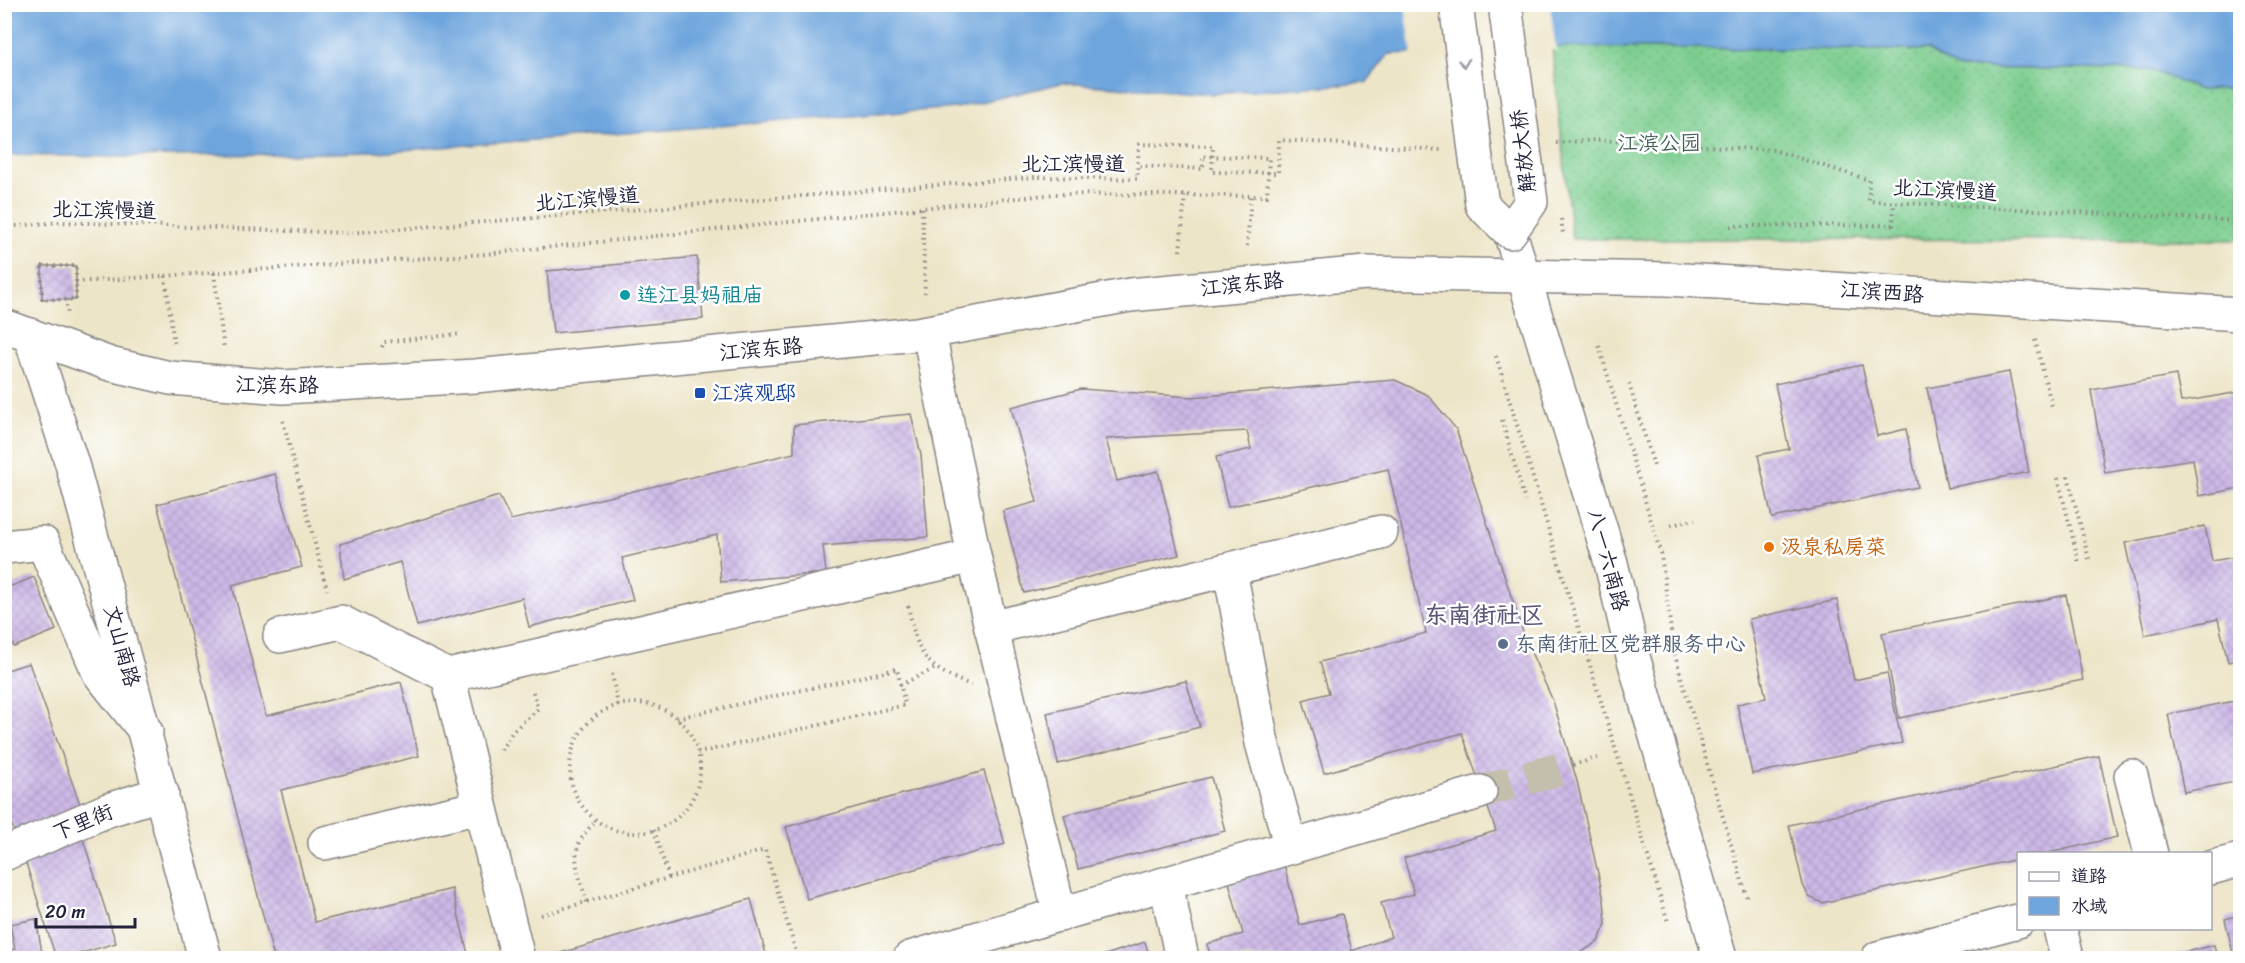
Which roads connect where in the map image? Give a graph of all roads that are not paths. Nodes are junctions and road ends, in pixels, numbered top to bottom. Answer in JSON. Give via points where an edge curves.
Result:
{"nodes":[{"id":1,"x":1456,"y":4,"type":"edge"},
{"id":2,"x":1505,"y":4,"type":"edge"},
{"id":3,"x":1510,"y":232,"type":"junction"},
{"id":4,"x":1523,"y":274,"type":"junction"},
{"id":5,"x":2241,"y":314,"type":"edge"},
{"id":6,"x":17,"y":331,"type":"edge"},
{"id":7,"x":928,"y":333,"type":"junction"},
{"id":8,"x":1381,"y":532,"type":"dead end"},
{"id":9,"x":4,"y":547,"type":"edge"},
{"id":10,"x":974,"y":556,"type":"junction"},
{"id":11,"x":1230,"y":570,"type":"junction"},
{"id":12,"x":992,"y":628,"type":"junction"},
{"id":13,"x":279,"y":636,"type":"dead end"},
{"id":14,"x":448,"y":676,"type":"junction"},
{"id":15,"x":147,"y":734,"type":"junction"},
{"id":16,"x":2131,"y":776,"type":"dead end"},
{"id":17,"x":1480,"y":792,"type":"tunnel mouth"},
{"id":18,"x":162,"y":793,"type":"junction"},
{"id":19,"x":480,"y":807,"type":"junction"},
{"id":20,"x":325,"y":843,"type":"dead end"},
{"id":21,"x":1291,"y":847,"type":"junction"},
{"id":22,"x":2150,"y":852,"type":"edge"},
{"id":23,"x":4,"y":854,"type":"edge"},
{"id":24,"x":2241,"y":860,"type":"edge"},
{"id":25,"x":2212,"y":868,"type":"edge"},
{"id":26,"x":1166,"y":884,"type":"junction"},
{"id":27,"x":1060,"y":915,"type":"junction"},
{"id":28,"x":2017,"y":922,"type":"edge"},
{"id":29,"x":2060,"y":930,"type":"edge"},
{"id":30,"x":205,"y":958,"type":"edge"},
{"id":31,"x":518,"y":958,"type":"edge"},
{"id":32,"x":910,"y":958,"type":"edge"},
{"id":33,"x":1182,"y":958,"type":"edge"},
{"id":34,"x":1720,"y":958,"type":"edge"},
{"id":35,"x":1878,"y":958,"type":"edge"},
{"id":36,"x":2067,"y":958,"type":"edge"}],
"edges":[{"from":1,"to":3,"type":"main road","name":"解放大桥","one_way":true,"bridge":true,"via":[[1482,205]]},
{"from":2,"to":3,"type":"main road","name":"解放大桥","bridge":true,"via":[[1531,202]]},
{"from":3,"to":4,"type":"main road","name":"八一六南路"},
{"from":4,"to":5,"type":"main road","name":"江滨西路","via":[[1667,279]]},
{"from":4,"to":7,"type":"main road","name":"江滨东路","via":[[1366,273],[1240,283],[1130,295]]},
{"from":4,"to":34,"type":"main road","name":"八一六南路","via":[[1611,563],[1634,660]]},
{"from":6,"to":7,"type":"main road","name":"江滨东路","via":[[110,364],[170,378],[283,387],[475,376]]},
{"from":6,"to":15,"type":"main road","name":"文山南路","via":[[72,464]]},
{"from":7,"to":10,"type":"main road"},
{"from":8,"to":11,"type":"main road"},
{"from":9,"to":15,"type":"main road","via":[[43,543],[99,672]]},
{"from":10,"to":12,"type":"main road"},
{"from":10,"to":14,"type":"main road"},
{"from":11,"to":12,"type":"main road"},
{"from":11,"to":21,"type":"main road","via":[[1262,743]]},
{"from":12,"to":27,"type":"main road"},
{"from":13,"to":14,"type":"main road","via":[[341,622]]},
{"from":14,"to":19,"type":"main road"},
{"from":15,"to":18,"type":"main road","name":"文山南路"},
{"from":16,"to":22,"type":"main road"},
{"from":17,"to":21,"type":"main road"},
{"from":18,"to":23,"type":"main road","name":"下里街","via":[[108,810]]},
{"from":18,"to":30,"type":"main road","name":"文山南路"},
{"from":19,"to":20,"type":"main road"},
{"from":19,"to":31,"type":"main road","via":[[518,915]]},
{"from":21,"to":26,"type":"main road"},
{"from":24,"to":25,"type":"main road"},
{"from":26,"to":27,"type":"main road"},
{"from":26,"to":33,"type":"main road"},
{"from":27,"to":32,"type":"main road"},
{"from":28,"to":35,"type":"main road"},
{"from":29,"to":36,"type":"main road"}]}
